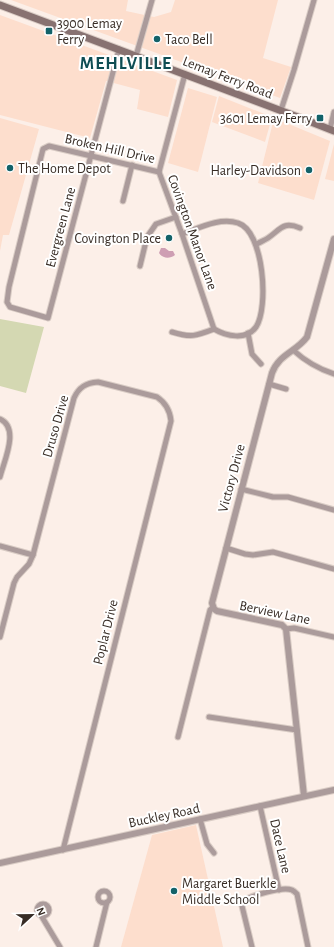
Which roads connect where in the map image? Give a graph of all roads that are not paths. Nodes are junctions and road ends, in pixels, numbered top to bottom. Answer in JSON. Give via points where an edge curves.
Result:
{"nodes":[{"id":1,"x":152,"y":0,"type":"edge"},
{"id":2,"x":314,"y":0,"type":"edge"},
{"id":3,"x":0,"y":5,"type":"edge"},
{"id":4,"x":119,"y":49,"type":"junction"},
{"id":5,"x":136,"y":56,"type":"junction"},
{"id":6,"x":185,"y":74,"type":"junction"},
{"id":7,"x":281,"y":110,"type":"junction"},
{"id":8,"x":334,"y":112,"type":"edge"},
{"id":9,"x":332,"y":130,"type":"edge"},
{"id":10,"x":91,"y":155,"type":"junction"},
{"id":11,"x":132,"y":165,"type":"junction"},
{"id":12,"x":159,"y":172,"type":"junction"},
{"id":13,"x":123,"y":201,"type":"dead end"},
{"id":14,"x":176,"y":217,"type":"junction"},
{"id":15,"x":300,"y":228,"type":"dead end"},
{"id":16,"x":182,"y":234,"type":"junction"},
{"id":17,"x":334,"y":239,"type":"edge"},
{"id":18,"x":257,"y":244,"type":"junction"},
{"id":19,"x":140,"y":266,"type":"dead end"},
{"id":20,"x":48,"y":318,"type":"joint"},
{"id":21,"x":214,"y":329,"type":"junction"},
{"id":22,"x":172,"y":332,"type":"dead end"},
{"id":23,"x":248,"y":333,"type":"junction"},
{"id":24,"x":293,"y":350,"type":"junction"},
{"id":25,"x":261,"y":364,"type":"dead end"},
{"id":26,"x":334,"y":374,"type":"edge"},
{"id":27,"x":269,"y":384,"type":"junction"},
{"id":28,"x":286,"y":389,"type":"dead end"},
{"id":29,"x":0,"y":419,"type":"edge"},
{"id":30,"x":171,"y":421,"type":"joint"},
{"id":31,"x":0,"y":477,"type":"edge"},
{"id":32,"x":241,"y":489,"type":"junction"},
{"id":33,"x":334,"y":510,"type":"edge"},
{"id":34,"x":0,"y":546,"type":"edge"},
{"id":35,"x":226,"y":548,"type":"junction"},
{"id":36,"x":32,"y":555,"type":"junction"},
{"id":37,"x":334,"y":569,"type":"edge"},
{"id":38,"x":213,"y":607,"type":"junction"},
{"id":39,"x":286,"y":629,"type":"junction"},
{"id":40,"x":0,"y":637,"type":"edge"},
{"id":41,"x":334,"y":637,"type":"edge"},
{"id":42,"x":210,"y":717,"type":"dead end"},
{"id":43,"x":297,"y":730,"type":"junction"},
{"id":44,"x":178,"y":737,"type":"dead end"},
{"id":45,"x":334,"y":790,"type":"edge"},
{"id":46,"x":304,"y":796,"type":"junction"},
{"id":47,"x":260,"y":806,"type":"junction"},
{"id":48,"x":200,"y":819,"type":"junction"},
{"id":49,"x":62,"y":850,"type":"junction"},
{"id":50,"x":214,"y":853,"type":"dead end"},
{"id":51,"x":0,"y":863,"type":"edge"},
{"id":52,"x":279,"y":890,"type":"junction"},
{"id":53,"x":106,"y":902,"type":"dead end"},
{"id":54,"x":42,"y":917,"type":"dead end"},
{"id":55,"x":59,"y":947,"type":"edge"},
{"id":56,"x":96,"y":947,"type":"edge"},
{"id":57,"x":252,"y":947,"type":"edge"},
{"id":58,"x":308,"y":947,"type":"edge"}],
"edges":[{"from":1,"to":5,"type":"street"},
{"from":2,"to":7,"type":"street"},
{"from":3,"to":4,"type":"main road","name":"Lemay Ferry Road"},
{"from":4,"to":5,"type":"main road","name":"Lemay Ferry Road"},
{"from":4,"to":10,"type":"street","name":"Evergreen Lane"},
{"from":5,"to":6,"type":"main road","name":"Lemay Ferry Road"},
{"from":6,"to":7,"type":"main road","name":"Lemay Ferry Road"},
{"from":6,"to":12,"type":"street","name":"Covington Manor Lane"},
{"from":7,"to":9,"type":"main road","name":"Lemay Ferry Road"},
{"from":8,"to":9,"type":"street"},
{"from":10,"to":11,"type":"street","name":"Broken Hill Drive"},
{"from":10,"to":20,"type":"street","name":"Evergreen Lane"},
{"from":10,"to":20,"type":"street","name":"Broken Hill Drive","via":[[49,146],[43,149],[7,302],[10,307]]},
{"from":11,"to":12,"type":"street","name":"Broken Hill Drive"},
{"from":11,"to":13,"type":"street"},
{"from":12,"to":14,"type":"street","name":"Covington Manor Lane"},
{"from":14,"to":16,"type":"street","name":"Covington Manor Lane"},
{"from":14,"to":19,"type":"street","via":[[156,224],[147,237]]},
{"from":15,"to":18,"type":"street","via":[[285,225]]},
{"from":16,"to":18,"type":"street","via":[[216,222],[239,223],[247,229]]},
{"from":16,"to":21,"type":"street","name":"Covington Manor Lane"},
{"from":17,"to":24,"type":"street","name":"Victory Drive","via":[[310,331],[304,341]]},
{"from":18,"to":23,"type":"street","via":[[262,264],[262,305],[256,327]]},
{"from":21,"to":22,"type":"street","via":[[187,337]]},
{"from":21,"to":23,"type":"street","via":[[234,336]]},
{"from":23,"to":25,"type":"street","via":[[252,354]]},
{"from":24,"to":26,"type":"street","via":[[311,364]]},
{"from":24,"to":27,"type":"street","name":"Victory Drive","via":[[276,363]]},
{"from":27,"to":28,"type":"street"},
{"from":27,"to":32,"type":"street","name":"Victory Drive"},
{"from":29,"to":31,"type":"street","via":[[7,424],[10,434]]},
{"from":30,"to":36,"type":"street","name":"Druso Drive","via":[[164,401],[157,397],[98,382],[90,382],[77,391]]},
{"from":30,"to":49,"type":"street","name":"Poplar Drive"},
{"from":32,"to":33,"type":"street","via":[[273,498],[288,497]]},
{"from":32,"to":35,"type":"street","name":"Victory Drive"},
{"from":34,"to":36,"type":"street"},
{"from":35,"to":37,"type":"street","via":[[245,554],[273,552]]},
{"from":35,"to":38,"type":"street","name":"Victory Drive","via":[[212,599]]},
{"from":36,"to":40,"type":"street","name":"Druso Drive","via":[[29,564],[14,582]]},
{"from":38,"to":39,"type":"street","name":"Berview Lane","via":[[223,613],[282,625]]},
{"from":38,"to":44,"type":"street","name":"Victory Drive","via":[[210,610]]},
{"from":39,"to":41,"type":"street","name":"Berview Lane","via":[[294,628]]},
{"from":39,"to":43,"type":"street"},
{"from":42,"to":43,"type":"street"},
{"from":43,"to":46,"type":"street"},
{"from":45,"to":46,"type":"street","name":"Buckley Road"},
{"from":46,"to":47,"type":"street","name":"Buckley Road"},
{"from":47,"to":48,"type":"street","name":"Buckley Road"},
{"from":47,"to":52,"type":"street","name":"Dace Lane"},
{"from":48,"to":49,"type":"street","name":"Buckley Road"},
{"from":48,"to":50,"type":"street","via":[[207,844]]},
{"from":49,"to":51,"type":"street","name":"Buckley Road"},
{"from":52,"to":57,"type":"street","via":[[243,901]]},
{"from":52,"to":58,"type":"street","name":"Dace Lane","via":[[291,890],[297,894]]},
{"from":53,"to":56,"type":"street"},
{"from":54,"to":55,"type":"street"}]}
